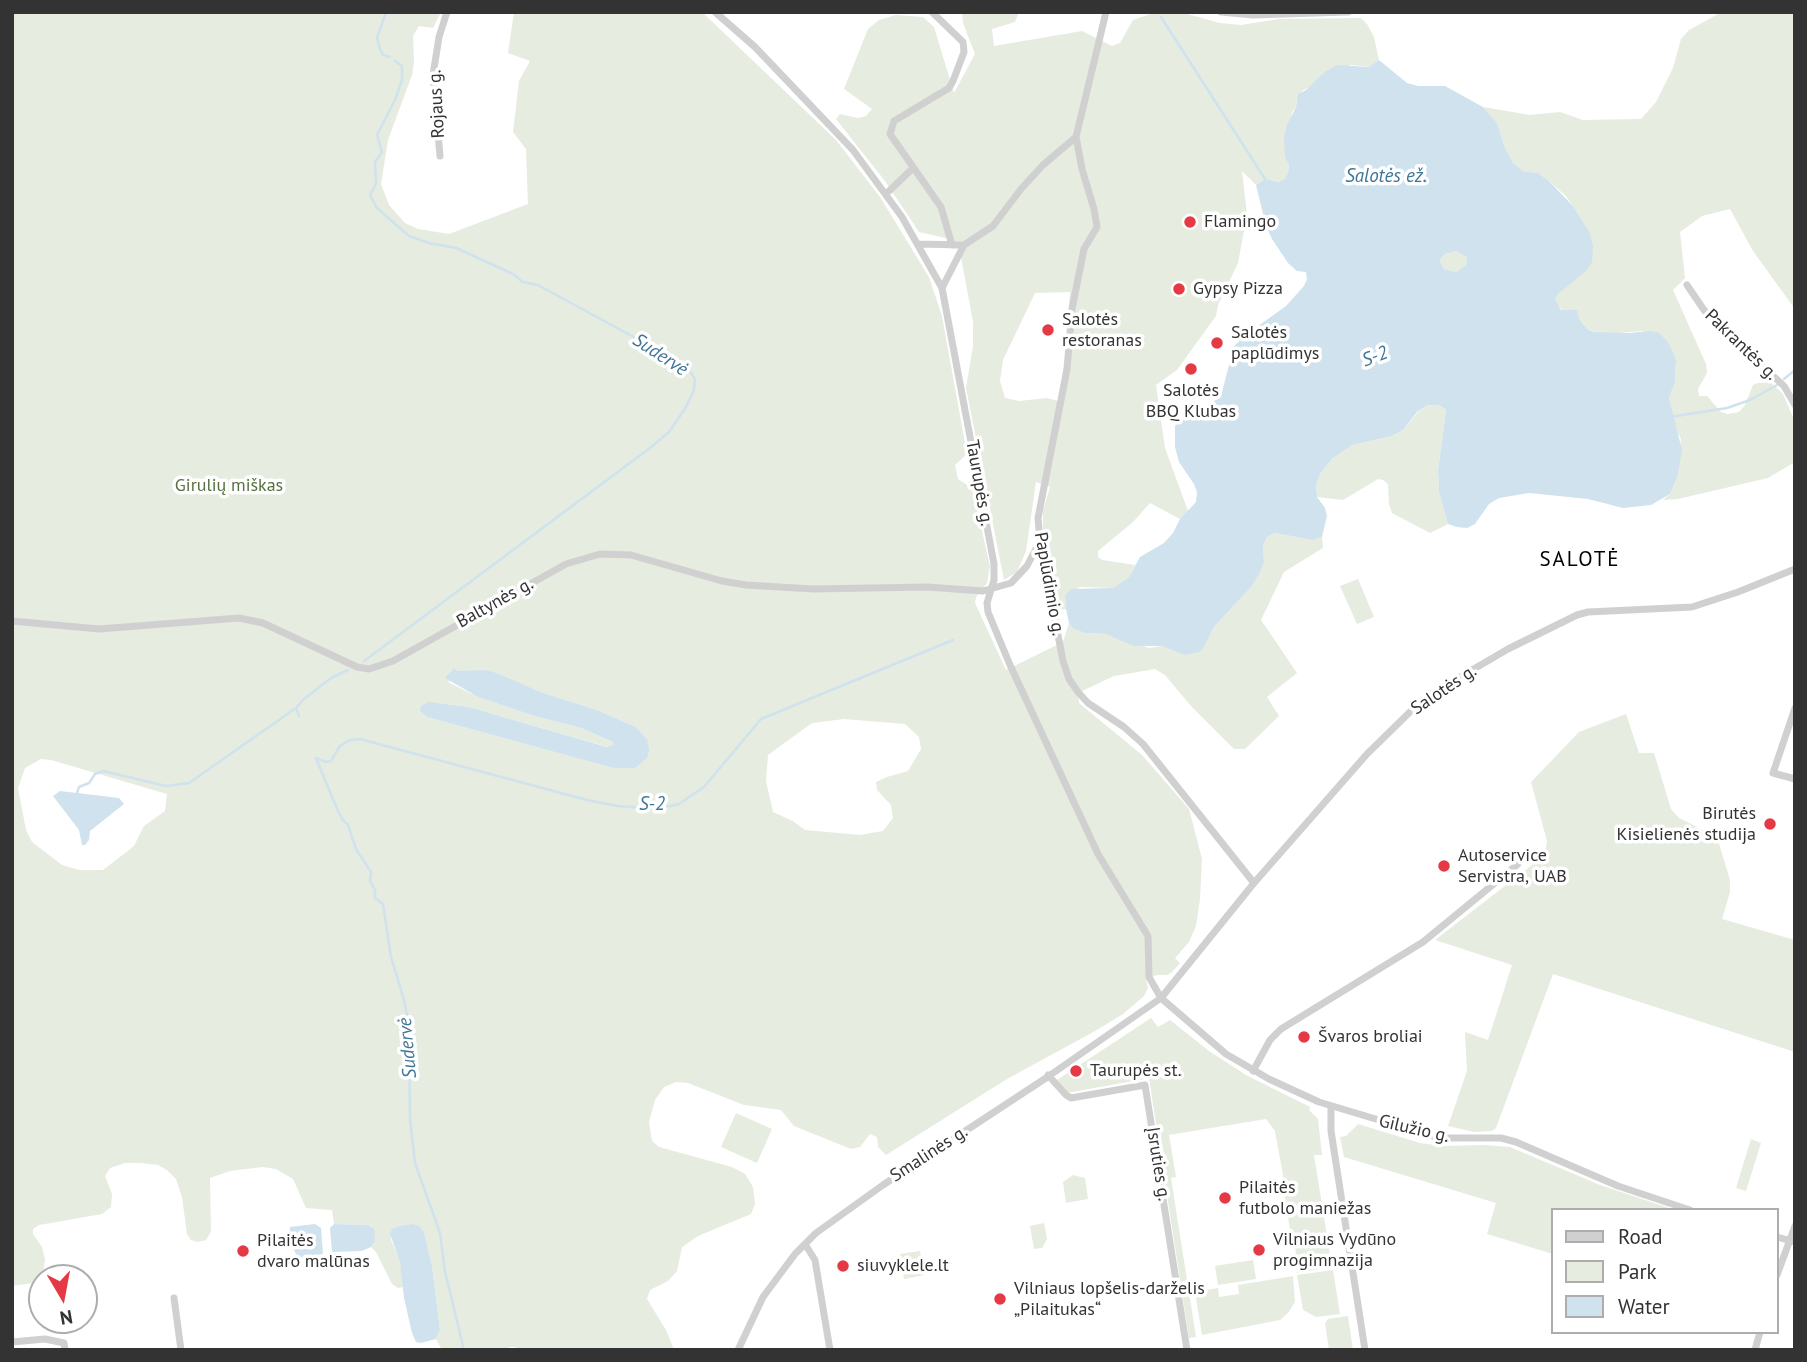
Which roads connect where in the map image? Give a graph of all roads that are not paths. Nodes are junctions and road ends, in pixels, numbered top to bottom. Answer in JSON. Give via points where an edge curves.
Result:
{"nodes":[{"id":1,"x":447,"y":12,"type":"edge"},
{"id":2,"x":715,"y":12,"type":"edge"},
{"id":3,"x":932,"y":12,"type":"edge"},
{"id":4,"x":1106,"y":12,"type":"edge"},
{"id":5,"x":1221,"y":12,"type":"edge"},
{"id":6,"x":1348,"y":12,"type":"edge"},
{"id":7,"x":1076,"y":137,"type":"junction"},
{"id":8,"x":440,"y":156,"type":"dead end"},
{"id":9,"x":913,"y":168,"type":"junction"},
{"id":10,"x":887,"y":193,"type":"junction"},
{"id":11,"x":918,"y":244,"type":"junction"},
{"id":12,"x":952,"y":245,"type":"junction"},
{"id":13,"x":964,"y":245,"type":"junction"},
{"id":14,"x":1687,"y":285,"type":"dead end"},
{"id":15,"x":942,"y":288,"type":"junction"},
{"id":16,"x":1795,"y":405,"type":"edge"},
{"id":17,"x":1040,"y":541,"type":"junction"},
{"id":18,"x":1795,"y":569,"type":"edge"},
{"id":19,"x":991,"y":590,"type":"junction"},
{"id":20,"x":12,"y":621,"type":"edge"},
{"id":21,"x":1795,"y":708,"type":"edge"},
{"id":22,"x":1795,"y":779,"type":"edge"},
{"id":23,"x":1518,"y":863,"type":"dead end"},
{"id":24,"x":1254,"y":883,"type":"junction"},
{"id":25,"x":1161,"y":998,"type":"junction"},
{"id":26,"x":1253,"y":1071,"type":"junction"},
{"id":27,"x":1048,"y":1076,"type":"junction"},
{"id":28,"x":1331,"y":1107,"type":"junction"},
{"id":29,"x":1684,"y":1208,"type":"edge"},
{"id":30,"x":1795,"y":1226,"type":"edge"},
{"id":31,"x":1792,"y":1242,"type":"edge"},
{"id":32,"x":805,"y":1244,"type":"junction"},
{"id":33,"x":1779,"y":1271,"type":"edge"},
{"id":34,"x":174,"y":1298,"type":"dead end"},
{"id":35,"x":12,"y":1342,"type":"edge"},
{"id":36,"x":65,"y":1350,"type":"edge"},
{"id":37,"x":181,"y":1350,"type":"edge"},
{"id":38,"x":738,"y":1350,"type":"edge"},
{"id":39,"x":830,"y":1350,"type":"edge"},
{"id":40,"x":1187,"y":1350,"type":"edge"},
{"id":41,"x":1365,"y":1350,"type":"edge"}],
"edges":[{"from":1,"to":8,"type":"street","name":"Rojaus g.","via":[[433,75]]},
{"from":2,"to":10,"type":"street","name":"Taurupės g.","via":[[811,103]]},
{"from":3,"to":9,"type":"street","via":[[963,42],[964,51],[948,88],[894,121],[890,134]]},
{"from":4,"to":7,"type":"street"},
{"from":5,"to":6,"type":"street"},
{"from":7,"to":13,"type":"street","via":[[1043,165],[993,226]]},
{"from":7,"to":17,"type":"street","name":"Paplūdimio g.","via":[[1097,228],[1084,249],[1072,309],[1068,369],[1040,502]]},
{"from":9,"to":10,"type":"street"},
{"from":9,"to":12,"type":"street","via":[[941,206]]},
{"from":10,"to":11,"type":"street","name":"Taurupės g."},
{"from":11,"to":12,"type":"street"},
{"from":11,"to":15,"type":"street","name":"Taurupės g."},
{"from":12,"to":13,"type":"street"},
{"from":13,"to":15,"type":"street"},
{"from":14,"to":16,"type":"street","name":"Pakrantės g.","via":[[1720,327],[1784,386]]},
{"from":15,"to":19,"type":"street","name":"Taurupės g.","via":[[994,564]]},
{"from":17,"to":19,"type":"street","via":[[1012,583]]},
{"from":17,"to":24,"type":"street","name":"Paplūdimio g.","via":[[1069,679],[1088,703],[1143,744]]},
{"from":18,"to":24,"type":"street","name":"Salotės g.","via":[[1692,607],[1577,615],[1455,679],[1386,735]]},
{"from":19,"to":20,"type":"street","name":"Baltynės g.","via":[[761,587],[631,555],[600,554],[566,564],[393,662],[369,669],[263,623],[239,618],[99,629]]},
{"from":19,"to":25,"type":"street","name":"Taurupės g.","via":[[987,603],[998,636],[1098,854],[1148,936],[1149,977]]},
{"from":21,"to":22,"type":"street","via":[[1773,773]]},
{"from":23,"to":26,"type":"street","via":[[1423,942],[1281,1029]]},
{"from":24,"to":25,"type":"street","name":"Salotės g."},
{"from":25,"to":26,"type":"street","name":"Gilužio g.","via":[[1212,1044]]},
{"from":25,"to":27,"type":"street","name":"Smalinės g."},
{"from":26,"to":28,"type":"street","name":"Gilužio g."},
{"from":27,"to":32,"type":"street","name":"Smalinės g.","via":[[883,1185]]},
{"from":27,"to":40,"type":"street","name":"Įsruties g.","via":[[1072,1098],[1145,1085]]},
{"from":28,"to":29,"type":"street","name":"Gilužio g.","via":[[1439,1138],[1516,1142],[1618,1186]]},
{"from":28,"to":41,"type":"street"},
{"from":30,"to":31,"type":"street"},
{"from":31,"to":33,"type":"street"},
{"from":32,"to":38,"type":"street","name":"Smalinės g.","via":[[762,1297]]},
{"from":32,"to":39,"type":"street","via":[[815,1260]]},
{"from":34,"to":37,"type":"street"},
{"from":35,"to":36,"type":"street","via":[[45,1339],[64,1343]]}]}
